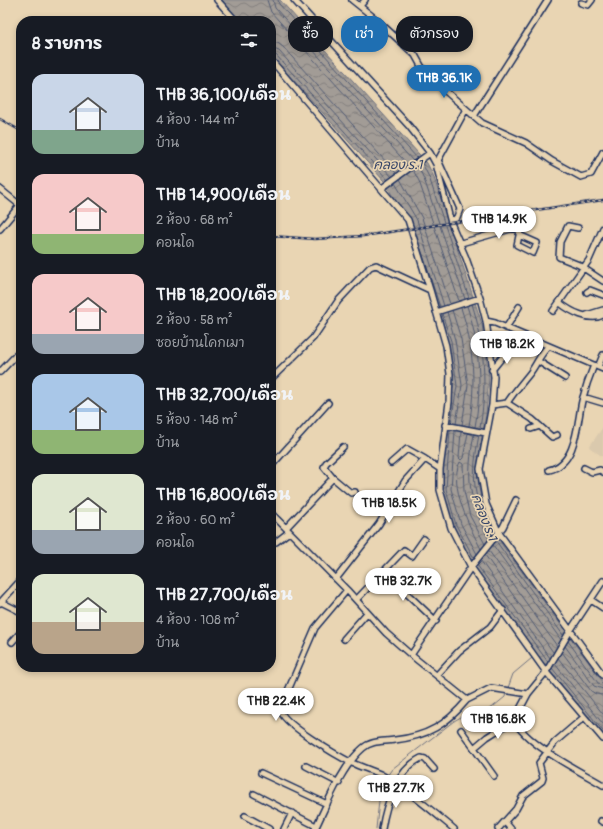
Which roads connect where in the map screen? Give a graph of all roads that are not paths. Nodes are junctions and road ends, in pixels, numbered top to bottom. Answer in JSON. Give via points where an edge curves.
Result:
{"nodes":[{"id":1,"x":217,"y":0,"type":"edge"},
{"id":2,"x":294,"y":0,"type":"edge"},
{"id":3,"x":352,"y":0,"type":"edge"},
{"id":4,"x":365,"y":0,"type":"edge"},
{"id":5,"x":548,"y":0,"type":"edge"},
{"id":6,"x":592,"y":0,"type":"edge"},
{"id":7,"x":581,"y":3,"type":"dead end"},
{"id":8,"x":360,"y":6,"type":"junction"},
{"id":9,"x":231,"y":16,"type":"edge"},
{"id":10,"x":276,"y":66,"type":"edge"},
{"id":11,"x":466,"y":108,"type":"junction"},
{"id":12,"x":474,"y":116,"type":"junction"},
{"id":13,"x":603,"y":152,"type":"edge"},
{"id":14,"x":430,"y":153,"type":"junction"},
{"id":15,"x":437,"y":162,"type":"junction"},
{"id":16,"x":382,"y":188,"type":"junction"},
{"id":17,"x":0,"y":189,"type":"edge"},
{"id":18,"x":16,"y":202,"type":"edge"},
{"id":19,"x":16,"y":210,"type":"edge"},
{"id":20,"x":451,"y":224,"type":"junction"},
{"id":21,"x":578,"y":228,"type":"dead end"},
{"id":22,"x":0,"y":229,"type":"edge"},
{"id":23,"x":602,"y":231,"type":"edge"},
{"id":24,"x":519,"y":235,"type":"dead end"},
{"id":25,"x":461,"y":243,"type":"junction"},
{"id":26,"x":584,"y":268,"type":"junction"},
{"id":27,"x":603,"y":280,"type":"edge"},
{"id":28,"x":430,"y":290,"type":"junction"},
{"id":29,"x":587,"y":292,"type":"dead end"},
{"id":30,"x":603,"y":296,"type":"edge"},
{"id":31,"x":478,"y":298,"type":"junction"},
{"id":32,"x":560,"y":302,"type":"junction"},
{"id":33,"x":519,"y":307,"type":"dead end"},
{"id":34,"x":603,"y":310,"type":"edge"},
{"id":35,"x":554,"y":311,"type":"dead end"},
{"id":36,"x":438,"y":312,"type":"junction"},
{"id":37,"x":584,"y":315,"type":"junction"},
{"id":38,"x":603,"y":315,"type":"edge"},
{"id":39,"x":486,"y":322,"type":"junction"},
{"id":40,"x":506,"y":328,"type":"junction"},
{"id":41,"x":548,"y":347,"type":"junction"},
{"id":42,"x":509,"y":349,"type":"dead end"},
{"id":43,"x":16,"y":355,"type":"edge"},
{"id":44,"x":603,"y":355,"type":"edge"},
{"id":45,"x":538,"y":361,"type":"junction"},
{"id":46,"x":598,"y":367,"type":"edge"},
{"id":47,"x":492,"y":370,"type":"junction"},
{"id":48,"x":0,"y":372,"type":"edge"},
{"id":49,"x":276,"y":374,"type":"edge"},
{"id":50,"x":565,"y":378,"type":"dead end"},
{"id":51,"x":583,"y":397,"type":"junction"},
{"id":52,"x":328,"y":403,"type":"dead end"},
{"id":53,"x":507,"y":403,"type":"junction"},
{"id":54,"x":603,"y":403,"type":"edge"},
{"id":55,"x":492,"y":405,"type":"junction"},
{"id":56,"x":445,"y":425,"type":"junction"},
{"id":57,"x":540,"y":426,"type":"junction"},
{"id":58,"x":531,"y":429,"type":"dead end"},
{"id":59,"x":486,"y":433,"type":"junction"},
{"id":60,"x":557,"y":435,"type":"dead end"},
{"id":61,"x":343,"y":447,"type":"dead end"},
{"id":62,"x":425,"y":459,"type":"junction"},
{"id":63,"x":276,"y":460,"type":"edge"},
{"id":64,"x":391,"y":463,"type":"dead end"},
{"id":65,"x":584,"y":468,"type":"dead end"},
{"id":66,"x":440,"y":469,"type":"junction"},
{"id":67,"x":549,"y":470,"type":"dead end"},
{"id":68,"x":603,"y":472,"type":"edge"},
{"id":69,"x":333,"y":478,"type":"junction"},
{"id":70,"x":355,"y":492,"type":"dead end"},
{"id":71,"x":516,"y":500,"type":"dead end"},
{"id":72,"x":276,"y":519,"type":"edge"},
{"id":73,"x":288,"y":530,"type":"junction"},
{"id":74,"x":499,"y":533,"type":"junction"},
{"id":75,"x":424,"y":539,"type":"dead end"},
{"id":76,"x":276,"y":542,"type":"edge"},
{"id":77,"x":471,"y":567,"type":"junction"},
{"id":78,"x":383,"y":571,"type":"junction"},
{"id":79,"x":336,"y":579,"type":"junction"},
{"id":80,"x":603,"y":581,"type":"edge"},
{"id":81,"x":16,"y":585,"type":"edge"},
{"id":82,"x":347,"y":590,"type":"junction"},
{"id":83,"x":356,"y":600,"type":"junction"},
{"id":84,"x":591,"y":600,"type":"junction"},
{"id":85,"x":0,"y":602,"type":"edge"},
{"id":86,"x":603,"y":608,"type":"edge"},
{"id":87,"x":16,"y":610,"type":"edge"},
{"id":88,"x":502,"y":610,"type":"junction"},
{"id":89,"x":367,"y":613,"type":"junction"},
{"id":90,"x":436,"y":621,"type":"junction"},
{"id":91,"x":570,"y":631,"type":"junction"},
{"id":92,"x":16,"y":638,"type":"edge"},
{"id":93,"x":344,"y":639,"type":"dead end"},
{"id":94,"x":12,"y":642,"type":"dead end"},
{"id":95,"x":411,"y":655,"type":"junction"},
{"id":96,"x":546,"y":672,"type":"junction"},
{"id":97,"x":437,"y":675,"type":"junction"},
{"id":98,"x":603,"y":676,"type":"edge"},
{"id":99,"x":528,"y":694,"type":"junction"},
{"id":100,"x":468,"y":700,"type":"junction"},
{"id":101,"x":583,"y":718,"type":"junction"},
{"id":102,"x":514,"y":720,"type":"junction"},
{"id":103,"x":461,"y":730,"type":"dead end"},
{"id":104,"x":603,"y":739,"type":"edge"},
{"id":105,"x":474,"y":748,"type":"junction"},
{"id":106,"x":547,"y":751,"type":"junction"},
{"id":107,"x":350,"y":762,"type":"junction"},
{"id":108,"x":306,"y":766,"type":"dead end"},
{"id":109,"x":434,"y":769,"type":"dead end"},
{"id":110,"x":261,"y":773,"type":"dead end"},
{"id":111,"x":494,"y":776,"type":"dead end"},
{"id":112,"x":338,"y":783,"type":"junction"},
{"id":113,"x":396,"y":785,"type":"junction"},
{"id":114,"x":603,"y":785,"type":"edge"},
{"id":115,"x":254,"y":794,"type":"dead end"},
{"id":116,"x":327,"y":804,"type":"junction"},
{"id":117,"x":292,"y":813,"type":"junction"},
{"id":118,"x":244,"y":816,"type":"dead end"},
{"id":119,"x":505,"y":822,"type":"junction"},
{"id":120,"x":315,"y":827,"type":"edge"},
{"id":121,"x":268,"y":829,"type":"edge"},
{"id":122,"x":284,"y":829,"type":"edge"},
{"id":123,"x":382,"y":829,"type":"edge"},
{"id":124,"x":454,"y":829,"type":"edge"},
{"id":125,"x":498,"y":829,"type":"edge"},
{"id":126,"x":511,"y":829,"type":"edge"}],
"edges":[{"from":1,"to":9,"type":"street"},
{"from":2,"to":14,"type":"street","via":[[409,126]]},
{"from":3,"to":8,"type":"street"},
{"from":4,"to":8,"type":"street"},
{"from":5,"to":12,"type":"street"},
{"from":6,"to":7,"type":"street","via":[[588,5]]},
{"from":8,"to":11,"type":"street","via":[[415,55],[425,73]]},
{"from":10,"to":16,"type":"street"},
{"from":11,"to":12,"type":"street"},
{"from":11,"to":15,"type":"street"},
{"from":12,"to":13,"type":"street","via":[[482,123],[526,143],[582,177],[591,174]]},
{"from":14,"to":15,"type":"street"},
{"from":14,"to":16,"type":"street"},
{"from":15,"to":20,"type":"street"},
{"from":15,"to":20,"type":"street","via":[[460,208],[458,217]]},
{"from":16,"to":28,"type":"street","via":[[408,220]]},
{"from":17,"to":18,"type":"street"},
{"from":19,"to":22,"type":"street"},
{"from":20,"to":25,"type":"street"},
{"from":21,"to":26,"type":"street","via":[[568,226],[560,242],[559,257]]},
{"from":23,"to":26,"type":"street"},
{"from":24,"to":25,"type":"street","via":[[519,230],[513,228]]},
{"from":25,"to":31,"type":"street"},
{"from":26,"to":27,"type":"street"},
{"from":26,"to":32,"type":"street"},
{"from":28,"to":36,"type":"street"},
{"from":28,"to":49,"type":"street","via":[[376,265],[370,267],[338,301],[313,338]]},
{"from":29,"to":30,"type":"street","via":[[590,290]]},
{"from":31,"to":36,"type":"street"},
{"from":31,"to":39,"type":"street"},
{"from":32,"to":35,"type":"street"},
{"from":32,"to":37,"type":"street"},
{"from":33,"to":40,"type":"street"},
{"from":34,"to":37,"type":"street"},
{"from":36,"to":56,"type":"street","via":[[450,374]]},
{"from":37,"to":38,"type":"street","via":[[597,318]]},
{"from":39,"to":40,"type":"street"},
{"from":39,"to":47,"type":"street"},
{"from":40,"to":41,"type":"street"},
{"from":41,"to":45,"type":"street"},
{"from":41,"to":46,"type":"street"},
{"from":42,"to":47,"type":"street"},
{"from":43,"to":48,"type":"street"},
{"from":44,"to":46,"type":"street"},
{"from":45,"to":50,"type":"street"},
{"from":45,"to":53,"type":"street"},
{"from":46,"to":51,"type":"street"},
{"from":47,"to":55,"type":"street"},
{"from":51,"to":54,"type":"street"},
{"from":51,"to":67,"type":"street","via":[[570,452],[557,468]]},
{"from":52,"to":63,"type":"street"},
{"from":53,"to":55,"type":"street"},
{"from":53,"to":57,"type":"street","via":[[522,416],[532,419]]},
{"from":55,"to":59,"type":"street"},
{"from":56,"to":59,"type":"street"},
{"from":56,"to":66,"type":"street"},
{"from":57,"to":58,"type":"street"},
{"from":57,"to":60,"type":"street","via":[[552,437]]},
{"from":59,"to":74,"type":"street","via":[[480,469],[486,504]]},
{"from":61,"to":69,"type":"street","via":[[324,466]]},
{"from":62,"to":64,"type":"street","via":[[407,450]]},
{"from":62,"to":66,"type":"street"},
{"from":62,"to":79,"type":"street","via":[[405,481],[379,524]]},
{"from":65,"to":68,"type":"street","via":[[592,472]]},
{"from":66,"to":77,"type":"street","via":[[440,490],[451,528]]},
{"from":69,"to":70,"type":"street","via":[[352,494]]},
{"from":69,"to":73,"type":"street"},
{"from":71,"to":74,"type":"street"},
{"from":72,"to":73,"type":"street"},
{"from":73,"to":76,"type":"street"},
{"from":73,"to":79,"type":"street"},
{"from":74,"to":77,"type":"street"},
{"from":74,"to":91,"type":"street"},
{"from":75,"to":78,"type":"street","via":[[412,556],[404,550]]},
{"from":77,"to":88,"type":"street"},
{"from":77,"to":90,"type":"street"},
{"from":78,"to":83,"type":"street"},
{"from":78,"to":90,"type":"street"},
{"from":79,"to":82,"type":"street"},
{"from":80,"to":84,"type":"street"},
{"from":81,"to":85,"type":"street"},
{"from":82,"to":83,"type":"street"},
{"from":82,"to":107,"type":"street","via":[[315,628],[280,709],[282,717],[293,727]]},
{"from":83,"to":89,"type":"street"},
{"from":84,"to":86,"type":"street"},
{"from":84,"to":91,"type":"street"},
{"from":85,"to":87,"type":"street"},
{"from":88,"to":96,"type":"street"},
{"from":88,"to":97,"type":"street","via":[[490,627],[459,652]]},
{"from":89,"to":93,"type":"street"},
{"from":89,"to":95,"type":"street"},
{"from":90,"to":95,"type":"street"},
{"from":91,"to":96,"type":"street"},
{"from":91,"to":98,"type":"street"},
{"from":92,"to":94,"type":"street"},
{"from":95,"to":97,"type":"street"},
{"from":96,"to":99,"type":"street"},
{"from":96,"to":101,"type":"street"},
{"from":97,"to":100,"type":"street"},
{"from":99,"to":100,"type":"street","via":[[491,688]]},
{"from":99,"to":102,"type":"street"},
{"from":100,"to":107,"type":"street","via":[[454,716],[437,728],[422,735],[372,742],[363,747]]},
{"from":101,"to":104,"type":"street"},
{"from":101,"to":106,"type":"street"},
{"from":102,"to":105,"type":"street"},
{"from":102,"to":106,"type":"street","via":[[527,735]]},
{"from":103,"to":105,"type":"street"},
{"from":105,"to":111,"type":"street"},
{"from":106,"to":114,"type":"street"},
{"from":106,"to":119,"type":"street","via":[[539,763],[542,781],[523,796]]},
{"from":107,"to":112,"type":"street"},
{"from":107,"to":113,"type":"street","via":[[380,774]]},
{"from":108,"to":112,"type":"street"},
{"from":109,"to":113,"type":"street","via":[[421,758],[402,774]]},
{"from":110,"to":116,"type":"street"},
{"from":112,"to":116,"type":"street"},
{"from":113,"to":123,"type":"street"},
{"from":113,"to":124,"type":"street","via":[[431,809]]},
{"from":115,"to":117,"type":"street"},
{"from":116,"to":120,"type":"street"},
{"from":117,"to":120,"type":"street"},
{"from":117,"to":122,"type":"street"},
{"from":118,"to":121,"type":"street"},
{"from":119,"to":125,"type":"street"},
{"from":119,"to":126,"type":"street"}]}
